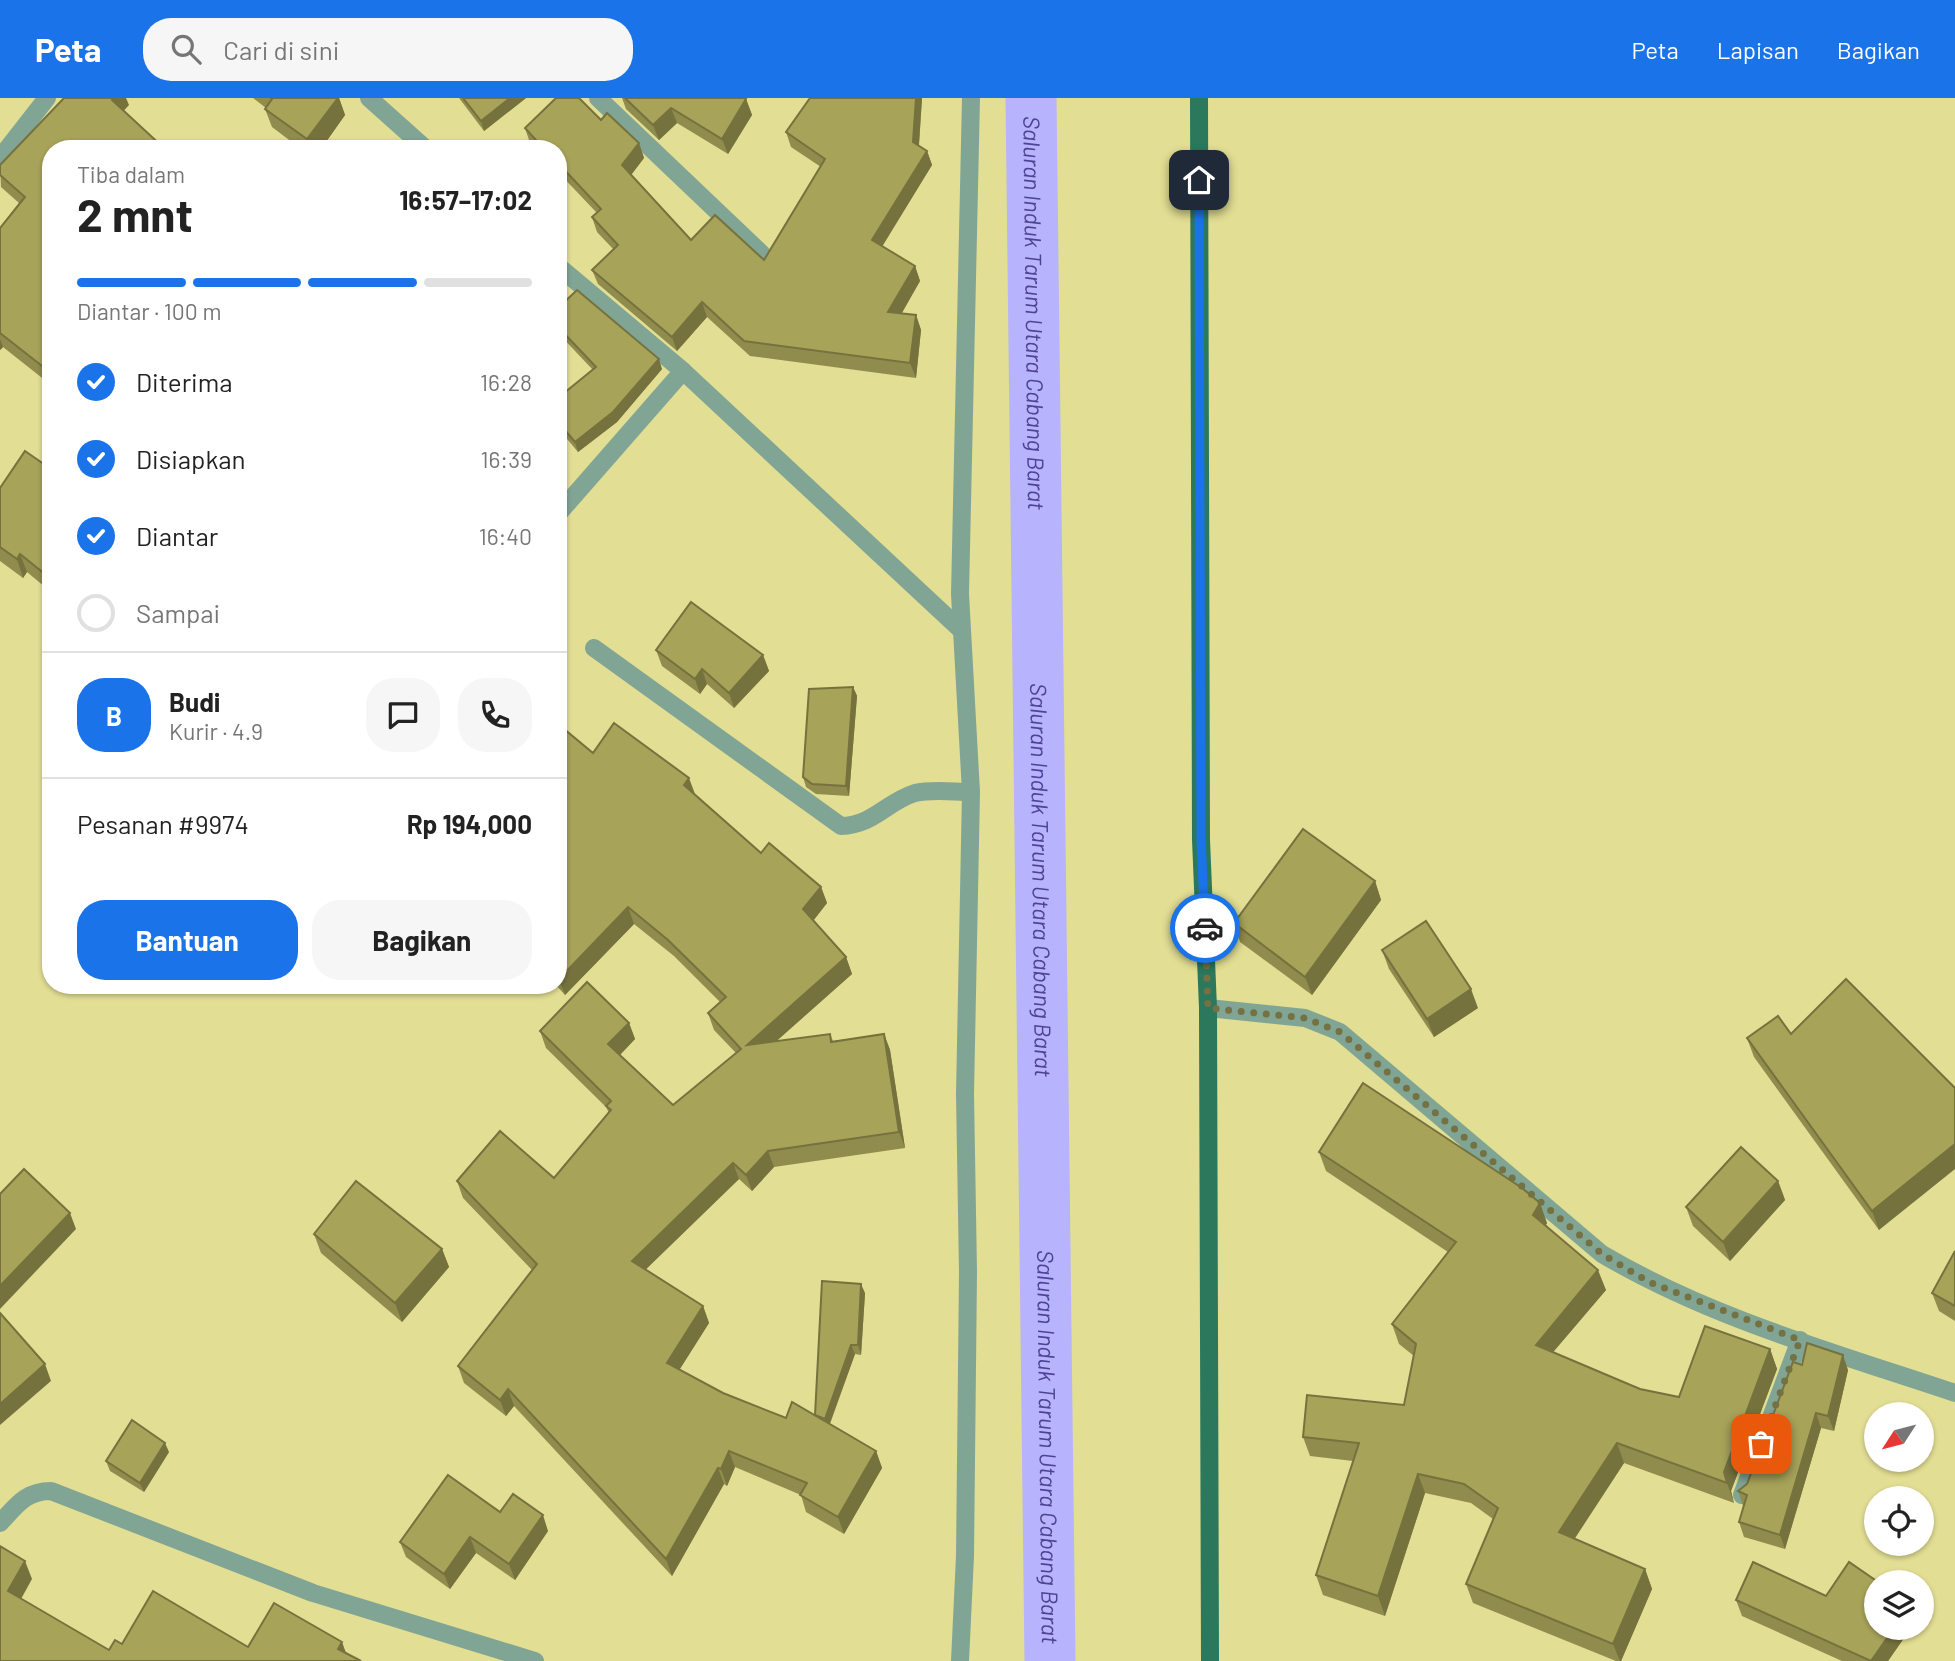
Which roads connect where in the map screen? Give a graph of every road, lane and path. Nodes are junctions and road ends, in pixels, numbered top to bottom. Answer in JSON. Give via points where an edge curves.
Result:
{"nodes":[{"id":1,"x":47,"y":98,"type":"edge"},
{"id":2,"x":369,"y":98,"type":"edge"},
{"id":3,"x":598,"y":98,"type":"edge"},
{"id":4,"x":971,"y":98,"type":"edge"},
{"id":5,"x":1199,"y":98,"type":"edge"},
{"id":6,"x":416,"y":140,"type":"edge"},
{"id":7,"x":0,"y":158,"type":"edge"},
{"id":8,"x":762,"y":254,"type":"edge"},
{"id":9,"x":567,"y":274,"type":"edge"},
{"id":10,"x":683,"y":371,"type":"junction"},
{"id":11,"x":567,"y":504,"type":"edge"},
{"id":12,"x":961,"y":630,"type":"junction"},
{"id":13,"x":594,"y":648,"type":"dead end"},
{"id":14,"x":971,"y":792,"type":"junction"},
{"id":15,"x":1208,"y":1008,"type":"junction"},
{"id":16,"x":1800,"y":1340,"type":"junction"},
{"id":17,"x":1955,"y":1393,"type":"edge"},
{"id":18,"x":1742,"y":1495,"type":"edge"},
{"id":19,"x":0,"y":1523,"type":"edge"},
{"id":20,"x":535,"y":1661,"type":"edge"},
{"id":21,"x":960,"y":1661,"type":"edge"},
{"id":22,"x":1210,"y":1661,"type":"edge"}],
"edges":[{"from":1,"to":7,"type":"street"},
{"from":2,"to":6,"type":"street"},
{"from":3,"to":8,"type":"street"},
{"from":4,"to":12,"type":"street"},
{"from":5,"to":15,"type":"main road","via":[[1201,840]]},
{"from":9,"to":10,"type":"street"},
{"from":10,"to":11,"type":"street"},
{"from":10,"to":12,"type":"street"},
{"from":12,"to":14,"type":"street"},
{"from":13,"to":14,"type":"street","via":[[841,826],[867,822],[918,792]]},
{"from":14,"to":21,"type":"street","via":[[965,1094],[965,1556]]},
{"from":15,"to":16,"type":"street","via":[[1305,1018],[1340,1032],[1602,1254],[1649,1282]]},
{"from":15,"to":22,"type":"main road"},
{"from":16,"to":17,"type":"street"},
{"from":16,"to":18,"type":"street"},
{"from":19,"to":20,"type":"street","via":[[29,1494],[51,1491],[313,1593]]}]}
